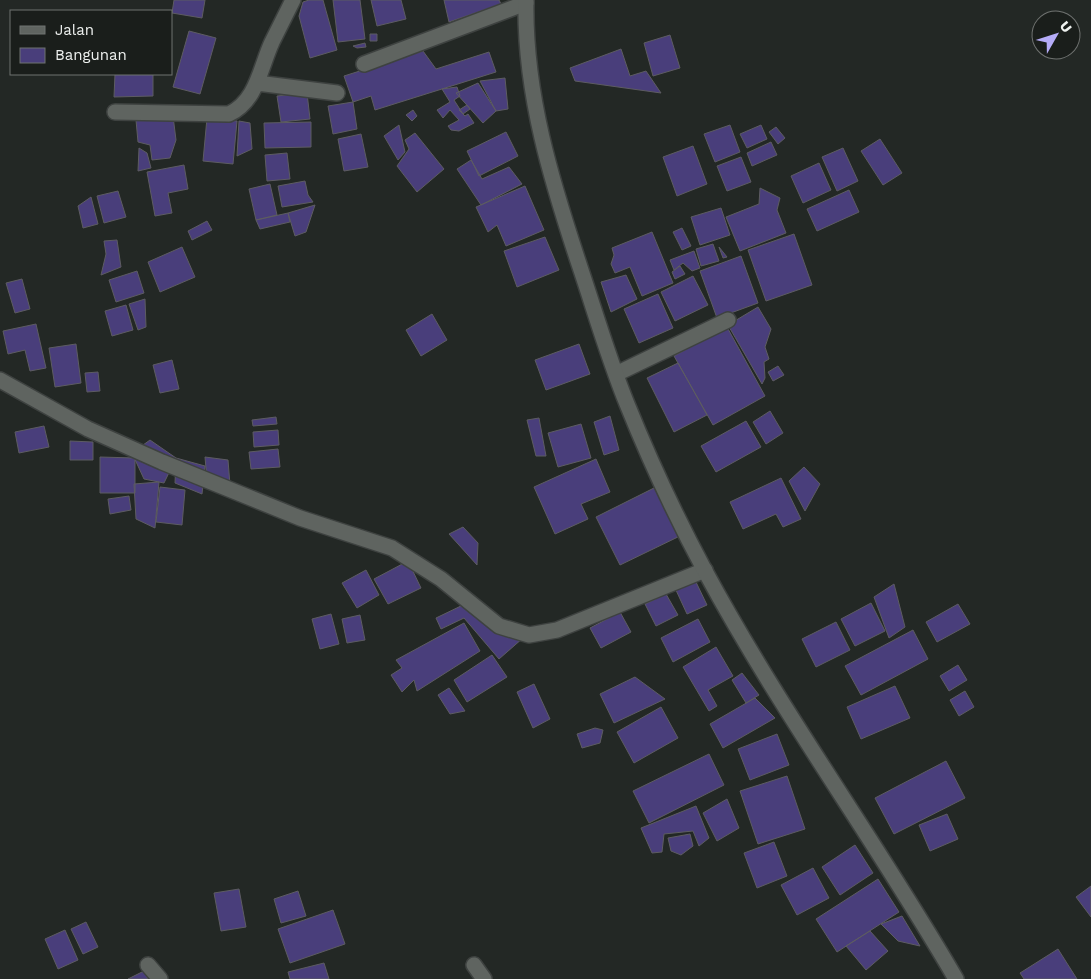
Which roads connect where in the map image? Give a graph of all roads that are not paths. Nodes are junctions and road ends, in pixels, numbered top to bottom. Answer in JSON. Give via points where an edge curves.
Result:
{"nodes":[{"id":1,"x":293,"y":0,"type":"edge"},
{"id":2,"x":526,"y":2,"type":"edge"},
{"id":3,"x":364,"y":64,"type":"dead end"},
{"id":4,"x":257,"y":83,"type":"junction"},
{"id":5,"x":337,"y":94,"type":"dead end"},
{"id":6,"x":115,"y":112,"type":"dead end"},
{"id":7,"x":728,"y":320,"type":"dead end"},
{"id":8,"x":616,"y":374,"type":"junction"},
{"id":9,"x":0,"y":380,"type":"edge"},
{"id":10,"x":705,"y":570,"type":"junction"},
{"id":11,"x":148,"y":964,"type":"dead end"},
{"id":12,"x":474,"y":965,"type":"dead end"},
{"id":13,"x":160,"y":979,"type":"edge"},
{"id":14,"x":484,"y":979,"type":"edge"},
{"id":15,"x":956,"y":979,"type":"edge"}],
"edges":[{"from":1,"to":4,"type":"street"},
{"from":2,"to":3,"type":"street"},
{"from":2,"to":8,"type":"street","via":[[527,55],[535,109],[567,229]]},
{"from":4,"to":5,"type":"street"},
{"from":4,"to":6,"type":"street","via":[[245,103],[229,114]]},
{"from":7,"to":8,"type":"street"},
{"from":8,"to":10,"type":"street","via":[[653,467]]},
{"from":9,"to":10,"type":"street","via":[[88,429],[162,462],[300,518],[392,548],[441,579],[499,626],[529,635],[557,630]]},
{"from":10,"to":15,"type":"street","via":[[747,645]]},
{"from":11,"to":13,"type":"street"},
{"from":12,"to":14,"type":"street"}]}
